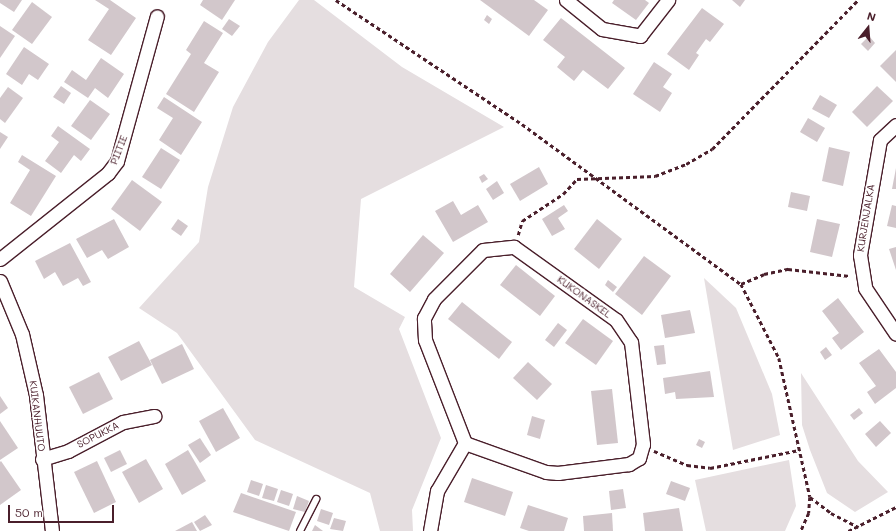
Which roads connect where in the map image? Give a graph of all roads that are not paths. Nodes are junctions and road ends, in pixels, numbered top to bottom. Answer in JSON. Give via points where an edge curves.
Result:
{"nodes":[{"id":1,"x":566,"y":0,"type":"edge"},
{"id":2,"x":668,"y":0,"type":"edge"},
{"id":3,"x":156,"y":16,"type":"dead end"},
{"id":4,"x":896,"y":125,"type":"edge"},
{"id":5,"x":0,"y":259,"type":"edge"},
{"id":6,"x":0,"y":281,"type":"edge"},
{"id":7,"x":896,"y":334,"type":"edge"},
{"id":8,"x":154,"y":416,"type":"dead end"},
{"id":9,"x":465,"y":443,"type":"junction"},
{"id":10,"x":42,"y":459,"type":"junction"},
{"id":11,"x":316,"y":499,"type":"dead end"},
{"id":12,"x":52,"y":531,"type":"edge"},
{"id":13,"x":300,"y":531,"type":"edge"},
{"id":14,"x":430,"y":531,"type":"edge"}],
"edges":[{"from":1,"to":2,"type":"street","via":[[602,29],[640,36]]},
{"from":3,"to":5,"type":"street","name":"PIITIE","via":[[117,161],[108,173]]},
{"from":4,"to":7,"type":"street","name":"KURJENJALKA","via":[[880,140],[860,256],[862,277],[872,300]]},
{"from":6,"to":10,"type":"street","name":"KUIKANHUUTO","via":[[22,334],[36,395]]},
{"from":8,"to":10,"type":"street","name":"SOPUKKA","via":[[123,422],[68,451]]},
{"from":9,"to":9,"type":"street","name":"KUKONASKEL","via":[[424,340],[424,318],[434,299],[483,250],[514,247],[616,320],[631,342],[643,444],[639,458],[629,464],[558,473],[546,472]]},
{"from":9,"to":14,"type":"street","via":[[437,491]]},
{"from":10,"to":12,"type":"street","name":"KUIKANHUUTO"},
{"from":11,"to":13,"type":"lane"}]}
